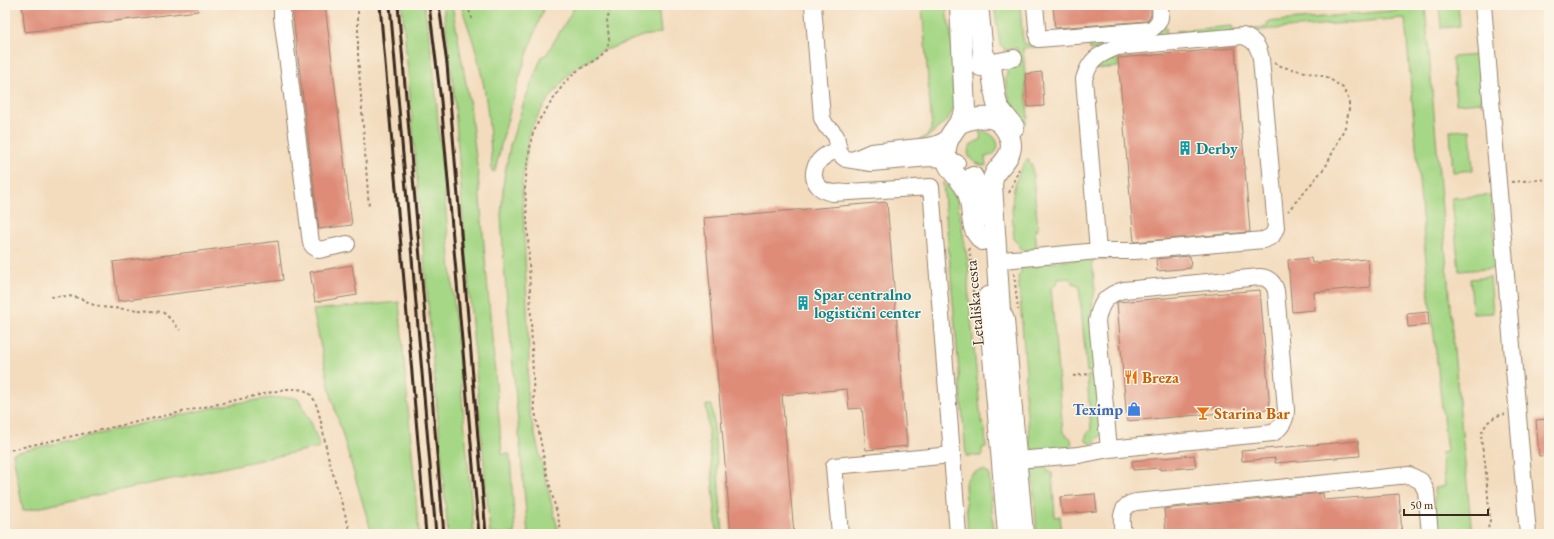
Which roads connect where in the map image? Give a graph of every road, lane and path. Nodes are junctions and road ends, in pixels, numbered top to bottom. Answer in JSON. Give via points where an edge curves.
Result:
{"nodes":[{"id":1,"x":282,"y":5,"type":"edge"},
{"id":2,"x":358,"y":5,"type":"edge"},
{"id":3,"x":467,"y":5,"type":"edge"},
{"id":4,"x":611,"y":5,"type":"edge"},
{"id":5,"x":813,"y":5,"type":"edge"},
{"id":6,"x":960,"y":5,"type":"edge"},
{"id":7,"x":966,"y":5,"type":"edge"},
{"id":8,"x":978,"y":5,"type":"edge"},
{"id":9,"x":1035,"y":5,"type":"edge"},
{"id":10,"x":1483,"y":5,"type":"edge"},
{"id":11,"x":1161,"y":12,"type":"edge"},
{"id":12,"x":473,"y":21,"type":"dead end"},
{"id":13,"x":986,"y":58,"type":"junction"},
{"id":14,"x":1014,"y":58,"type":"dead end"},
{"id":15,"x":1261,"y":60,"type":"junction"},
{"id":16,"x":975,"y":120,"type":"junction"},
{"id":17,"x":948,"y":139,"type":"junction"},
{"id":18,"x":839,"y":151,"type":"junction"},
{"id":19,"x":854,"y":160,"type":"junction"},
{"id":20,"x":951,"y":164,"type":"junction"},
{"id":21,"x":1006,"y":174,"type":"junction"},
{"id":22,"x":973,"y":177,"type":"junction"},
{"id":23,"x":1549,"y":179,"type":"edge"},
{"id":24,"x":1498,"y":183,"type":"junction"},
{"id":25,"x":1008,"y":195,"type":"dead end"},
{"id":26,"x":369,"y":208,"type":"dead end"},
{"id":27,"x":1275,"y":222,"type":"junction"},
{"id":28,"x":975,"y":242,"type":"junction"},
{"id":29,"x":347,"y":244,"type":"dead end"},
{"id":30,"x":1098,"y":251,"type":"junction"},
{"id":31,"x":1003,"y":260,"type":"junction"},
{"id":32,"x":973,"y":297,"type":"dead end"},
{"id":33,"x":51,"y":298,"type":"dead end"},
{"id":34,"x":1004,"y":320,"type":"junction"},
{"id":35,"x":180,"y":330,"type":"dead end"},
{"id":36,"x":1102,"y":373,"type":"junction"},
{"id":37,"x":1072,"y":376,"type":"dead end"},
{"id":38,"x":1518,"y":413,"type":"junction"},
{"id":39,"x":1109,"y":449,"type":"junction"},
{"id":40,"x":5,"y":451,"type":"edge"},
{"id":41,"x":952,"y":455,"type":"junction"},
{"id":42,"x":1016,"y":460,"type":"junction"},
{"id":43,"x":351,"y":534,"type":"edge"},
{"id":44,"x":562,"y":534,"type":"edge"},
{"id":45,"x":840,"y":534,"type":"edge"},
{"id":46,"x":958,"y":534,"type":"edge"},
{"id":47,"x":1008,"y":534,"type":"edge"},
{"id":48,"x":1023,"y":534,"type":"edge"},
{"id":49,"x":1123,"y":534,"type":"edge"},
{"id":50,"x":1430,"y":534,"type":"edge"},
{"id":51,"x":1487,"y":534,"type":"edge"},
{"id":52,"x":1528,"y":534,"type":"edge"}],
"edges":[{"from":1,"to":29,"type":"street","via":[[311,243],[319,250]]},
{"from":2,"to":26,"type":"path","via":[[359,62]]},
{"from":3,"to":12,"type":"path"},
{"from":4,"to":44,"type":"path","via":[[607,20],[607,50],[574,73],[563,85],[539,120],[532,136],[527,166],[525,189],[534,406]]},
{"from":5,"to":18,"type":"street","via":[[822,118],[836,136]]},
{"from":6,"to":16,"type":"main road","via":[[964,116]]},
{"from":7,"to":16,"type":"main road"},
{"from":8,"to":13,"type":"main road","name":"Letališka cesta"},
{"from":9,"to":11,"type":"street","via":[[1038,39],[1150,30],[1157,25]]},
{"from":10,"to":24,"type":"street"},
{"from":13,"to":14,"type":"street"},
{"from":13,"to":16,"type":"main road","name":"Letališka cesta","via":[[981,69],[987,108]]},
{"from":13,"to":21,"type":"main road","name":"Letališka cesta","via":[[996,100],[1001,112],[1015,128],[1019,141],[1016,160]]},
{"from":15,"to":27,"type":"street"},
{"from":15,"to":27,"type":"path","via":[[1327,77],[1343,88],[1349,100],[1346,124],[1326,166],[1286,213]]},
{"from":15,"to":30,"type":"street","via":[[1257,44],[1243,36],[1117,47],[1097,57],[1088,66],[1084,79]]},
{"from":16,"to":17,"type":"main road"},
{"from":16,"to":20,"type":"main road","via":[[957,141]]},
{"from":16,"to":21,"type":"main road","name":"Letališka cesta","via":[[1005,129],[1009,136],[1009,154],[994,173]]},
{"from":17,"to":19,"type":"street","via":[[929,146],[871,152]]},
{"from":17,"to":20,"type":"main road","via":[[946,148]]},
{"from":18,"to":19,"type":"street","via":[[846,159]]},
{"from":18,"to":41,"type":"street","via":[[830,153],[815,168],[815,182],[826,192],[931,187]]},
{"from":19,"to":20,"type":"street","via":[[871,163],[930,158]]},
{"from":20,"to":22,"type":"main road"},
{"from":20,"to":28,"type":"main road","name":"Letališka cesta","via":[[968,192]]},
{"from":21,"to":22,"type":"main road","via":[[979,179]]},
{"from":21,"to":25,"type":"path","via":[[1013,182]]},
{"from":21,"to":31,"type":"main road","name":"Letališka cesta","via":[[1000,185],[999,196]]},
{"from":21,"to":34,"type":"main road","name":"Letališka cesta","via":[[992,196],[1000,311]]},
{"from":22,"to":28,"type":"main road","name":"Letališka cesta","via":[[982,204],[985,228]]},
{"from":23,"to":24,"type":"path"},
{"from":24,"to":38,"type":"street"},
{"from":27,"to":30,"type":"street","via":[[1276,228],[1272,236],[1264,240],[1135,251]]},
{"from":28,"to":32,"type":"path","name":"Letališka cesta","via":[[971,282]]},
{"from":28,"to":47,"type":"main road","name":"Letališka cesta","via":[[988,303]]},
{"from":30,"to":31,"type":"street"},
{"from":31,"to":34,"type":"main road","name":"Letališka cesta","via":[[1007,310]]},
{"from":33,"to":35,"type":"path","via":[[71,297],[83,299],[93,306],[162,312]]},
{"from":34,"to":42,"type":"main road","name":"Letališka cesta"},
{"from":36,"to":37,"type":"path"},
{"from":36,"to":39,"type":"street"},
{"from":36,"to":39,"type":"street","via":[[1097,321],[1101,305],[1111,294],[1124,290],[1260,277],[1268,279],[1274,286],[1286,410],[1286,417],[1281,426],[1273,433]]},
{"from":38,"to":51,"type":"path","via":[[1496,416],[1487,423],[1482,432],[1490,520]]},
{"from":38,"to":52,"type":"street"},
{"from":39,"to":42,"type":"street","via":[[1079,455]]},
{"from":40,"to":43,"type":"path","via":[[286,389],[300,389],[311,395],[318,412]]},
{"from":41,"to":45,"type":"street","via":[[834,466]]},
{"from":41,"to":46,"type":"street"},
{"from":42,"to":48,"type":"main road","name":"Letališka cesta"},
{"from":49,"to":50,"type":"street","via":[[1122,514],[1130,503],[1409,476],[1421,482],[1426,491]]}]}
